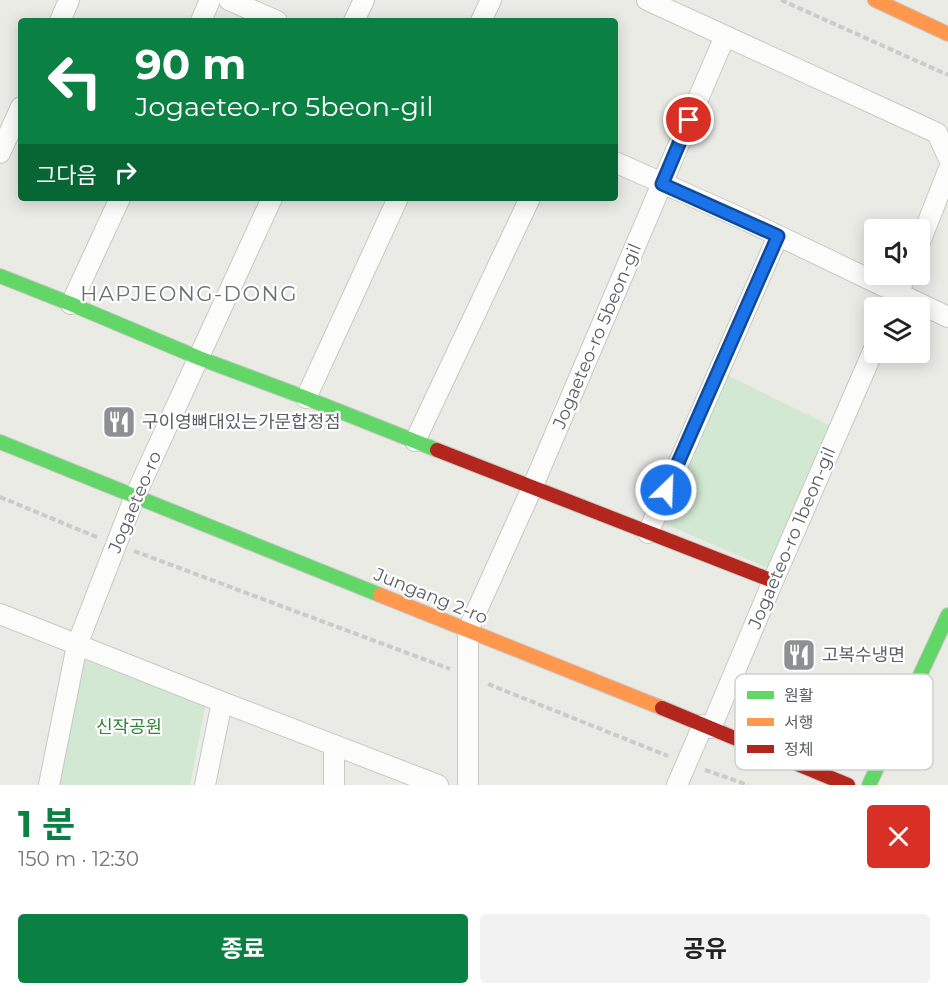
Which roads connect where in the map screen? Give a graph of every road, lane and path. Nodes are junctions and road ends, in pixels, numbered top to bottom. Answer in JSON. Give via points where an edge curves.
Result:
{"nodes":[{"id":1,"x":69,"y":0,"type":"edge"},
{"id":2,"x":210,"y":0,"type":"edge"},
{"id":3,"x":229,"y":0,"type":"edge"},
{"id":4,"x":363,"y":0,"type":"edge"},
{"id":5,"x":491,"y":0,"type":"edge"},
{"id":6,"x":646,"y":0,"type":"edge"},
{"id":7,"x":781,"y":0,"type":"edge"},
{"id":8,"x":875,"y":0,"type":"edge"},
{"id":9,"x":61,"y":18,"type":"edge"},
{"id":10,"x":202,"y":18,"type":"edge"},
{"id":11,"x":270,"y":18,"type":"edge"},
{"id":12,"x":355,"y":18,"type":"edge"},
{"id":13,"x":482,"y":18,"type":"edge"},
{"id":14,"x":948,"y":34,"type":"edge"},
{"id":15,"x":725,"y":36,"type":"junction"},
{"id":16,"x":948,"y":75,"type":"edge"},
{"id":17,"x":18,"y":113,"type":"edge"},
{"id":18,"x":0,"y":153,"type":"edge"},
{"id":19,"x":948,"y":157,"type":"edge"},
{"id":20,"x":618,"y":163,"type":"edge"},
{"id":21,"x":948,"y":171,"type":"edge"},
{"id":22,"x":662,"y":184,"type":"junction"},
{"id":23,"x":119,"y":201,"type":"edge"},
{"id":24,"x":271,"y":201,"type":"edge"},
{"id":25,"x":397,"y":201,"type":"edge"},
{"id":26,"x":529,"y":201,"type":"edge"},
{"id":27,"x":929,"y":219,"type":"edge"},
{"id":28,"x":778,"y":236,"type":"junction"},
{"id":29,"x":0,"y":276,"type":"edge"},
{"id":30,"x":889,"y":297,"type":"edge"},
{"id":31,"x":71,"y":304,"type":"junction"},
{"id":32,"x":930,"y":311,"type":"edge"},
{"id":33,"x":948,"y":317,"type":"edge"},
{"id":34,"x":199,"y":358,"type":"junction"},
{"id":35,"x":868,"y":363,"type":"edge"},
{"id":36,"x":306,"y":398,"type":"junction"},
{"id":37,"x":416,"y":441,"type":"junction"},
{"id":38,"x":0,"y":442,"type":"edge"},
{"id":39,"x":532,"y":488,"type":"junction"},
{"id":40,"x":135,"y":496,"type":"junction"},
{"id":41,"x":0,"y":497,"type":"edge"},
{"id":42,"x":648,"y":533,"type":"junction"},
{"id":43,"x":116,"y":544,"type":"junction"},
{"id":44,"x":773,"y":581,"type":"junction"},
{"id":45,"x":0,"y":614,"type":"edge"},
{"id":46,"x":948,"y":615,"type":"edge"},
{"id":47,"x":468,"y":630,"type":"junction"},
{"id":48,"x":77,"y":645,"type":"junction"},
{"id":49,"x":921,"y":674,"type":"edge"},
{"id":50,"x":468,"y":675,"type":"junction"},
{"id":51,"x":222,"y":702,"type":"junction"},
{"id":52,"x":707,"y":726,"type":"junction"},
{"id":53,"x":735,"y":738,"type":"edge"},
{"id":54,"x":334,"y":745,"type":"junction"},
{"id":55,"x":686,"y":764,"type":"junction"},
{"id":56,"x":812,"y":770,"type":"edge"},
{"id":57,"x":876,"y":770,"type":"edge"},
{"id":58,"x":49,"y":785,"type":"edge"},
{"id":59,"x":205,"y":785,"type":"edge"},
{"id":60,"x":334,"y":785,"type":"edge"},
{"id":61,"x":438,"y":785,"type":"edge"},
{"id":62,"x":468,"y":785,"type":"edge"},
{"id":63,"x":677,"y":785,"type":"edge"},
{"id":64,"x":747,"y":785,"type":"edge"},
{"id":65,"x":848,"y":785,"type":"edge"},
{"id":66,"x":869,"y":785,"type":"edge"}],
"edges":[{"from":1,"to":9,"type":"street"},
{"from":2,"to":10,"type":"street"},
{"from":3,"to":11,"type":"street"},
{"from":4,"to":12,"type":"street"},
{"from":5,"to":13,"type":"street"},
{"from":6,"to":15,"type":"street"},
{"from":7,"to":16,"type":"path"},
{"from":8,"to":14,"type":"street"},
{"from":15,"to":19,"type":"street","via":[[937,133]]},
{"from":15,"to":22,"type":"street","name":"Jogaeteo-ro 5beon-gil"},
{"from":17,"to":18,"type":"street"},
{"from":20,"to":22,"type":"street"},
{"from":21,"to":27,"type":"street"},
{"from":22,"to":28,"type":"street"},
{"from":22,"to":39,"type":"street","name":"Jogaeteo-ro 5beon-gil"},
{"from":23,"to":31,"type":"street"},
{"from":24,"to":34,"type":"street","name":"Jogaeteo-ro"},
{"from":25,"to":36,"type":"street"},
{"from":26,"to":37,"type":"street"},
{"from":28,"to":30,"type":"street"},
{"from":28,"to":42,"type":"street"},
{"from":29,"to":31,"type":"street"},
{"from":31,"to":34,"type":"street"},
{"from":32,"to":33,"type":"street"},
{"from":34,"to":36,"type":"street"},
{"from":34,"to":40,"type":"street","name":"Jogaeteo-ro"},
{"from":35,"to":44,"type":"street","name":"Jogaeteo-ro 1beon-gil"},
{"from":36,"to":37,"type":"street"},
{"from":37,"to":39,"type":"street"},
{"from":38,"to":40,"type":"street","name":"Jungang 2-ro"},
{"from":39,"to":42,"type":"street"},
{"from":39,"to":47,"type":"street","name":"Jogaeteo-ro 5beon-gil"},
{"from":40,"to":43,"type":"street","name":"Jogaeteo-ro"},
{"from":40,"to":47,"type":"street","name":"Jungang 2-ro"},
{"from":41,"to":43,"type":"path"},
{"from":42,"to":44,"type":"street"},
{"from":43,"to":48,"type":"street","name":"Jogaeteo-ro"},
{"from":43,"to":50,"type":"path"},
{"from":44,"to":52,"type":"street","name":"Jogaeteo-ro 1beon-gil"},
{"from":45,"to":48,"type":"street"},
{"from":46,"to":49,"type":"street"},
{"from":47,"to":50,"type":"street"},
{"from":47,"to":52,"type":"street","name":"Jungang 2-ro"},
{"from":48,"to":51,"type":"street"},
{"from":48,"to":58,"type":"street","name":"Jogaeteo-ro"},
{"from":50,"to":55,"type":"path"},
{"from":50,"to":62,"type":"street"},
{"from":51,"to":54,"type":"street"},
{"from":51,"to":59,"type":"street"},
{"from":52,"to":53,"type":"street","name":"Jungang 2-ro"},
{"from":52,"to":55,"type":"street","name":"Jogaeteo-ro 1beon-gil"},
{"from":54,"to":60,"type":"street"},
{"from":54,"to":61,"type":"street"},
{"from":55,"to":63,"type":"street","name":"Jogaeteo-ro 1beon-gil"},
{"from":55,"to":64,"type":"path"},
{"from":56,"to":65,"type":"street","name":"Jungang 2-ro"},
{"from":57,"to":66,"type":"street"}]}
